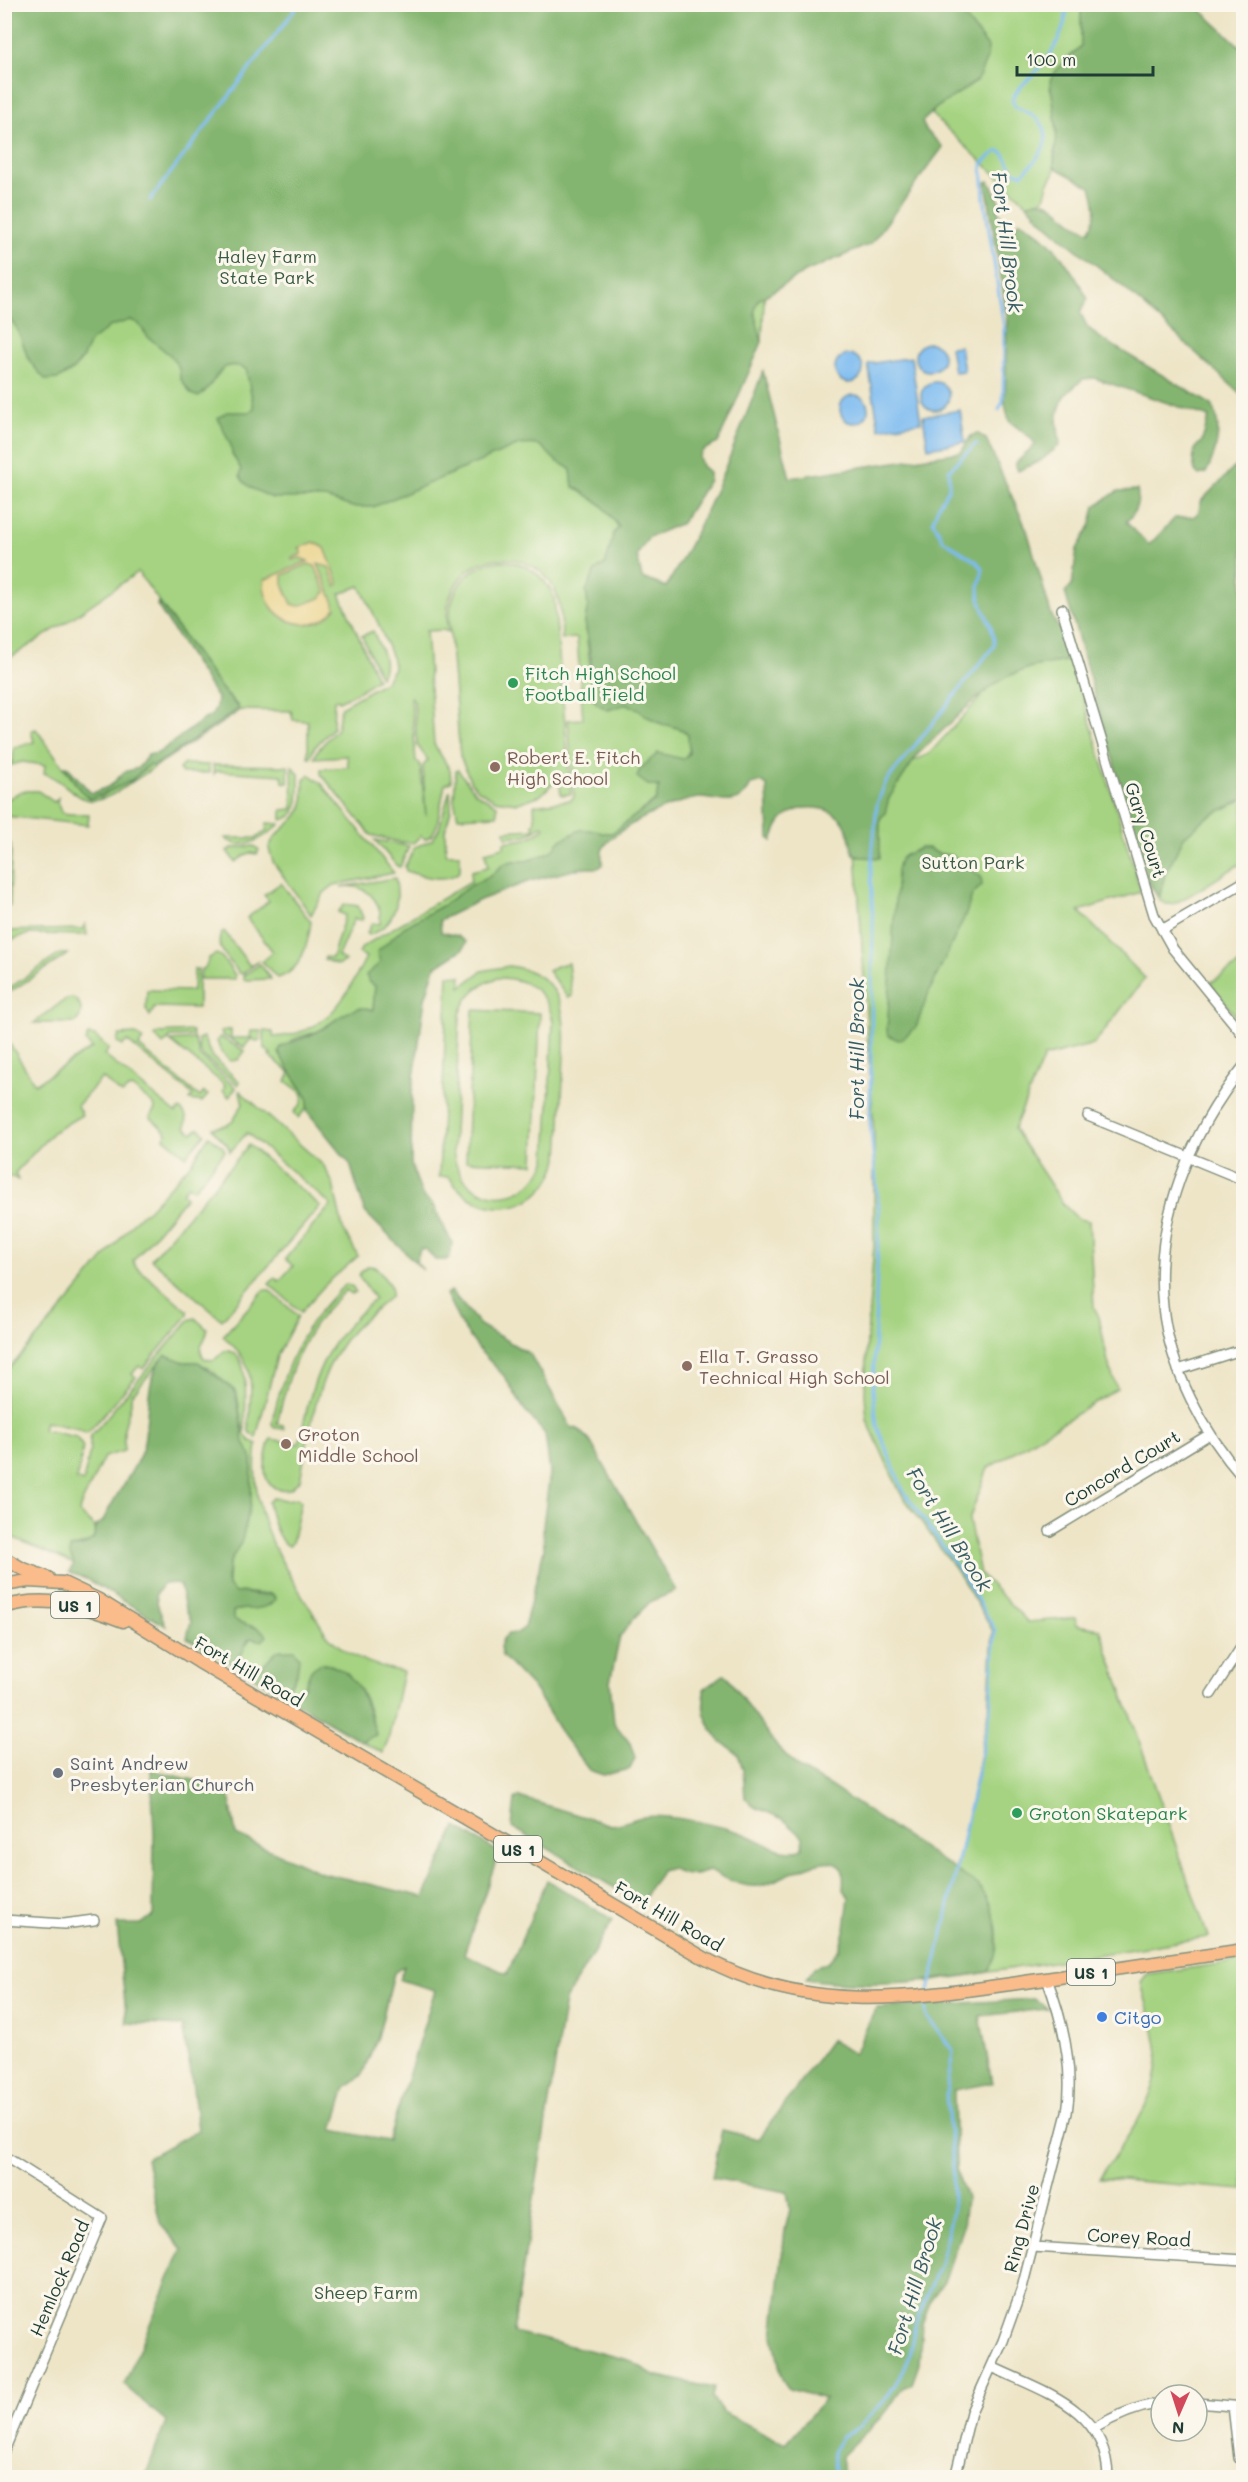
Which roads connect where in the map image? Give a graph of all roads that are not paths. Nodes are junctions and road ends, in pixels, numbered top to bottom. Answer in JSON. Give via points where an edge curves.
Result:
{"nodes":[{"id":1,"x":1062,"y":609,"type":"dead end"},
{"id":2,"x":1244,"y":882,"type":"edge"},
{"id":3,"x":1161,"y":930,"type":"junction"},
{"id":4,"x":1244,"y":1036,"type":"edge"},
{"id":5,"x":1244,"y":1066,"type":"edge"},
{"id":6,"x":1088,"y":1116,"type":"dead end"},
{"id":7,"x":1188,"y":1159,"type":"junction"},
{"id":8,"x":1244,"y":1180,"type":"edge"},
{"id":9,"x":1244,"y":1349,"type":"edge"},
{"id":10,"x":1178,"y":1370,"type":"junction"},
{"id":11,"x":1210,"y":1434,"type":"junction"},
{"id":12,"x":1244,"y":1479,"type":"edge"},
{"id":13,"x":1050,"y":1531,"type":"dead end"},
{"id":14,"x":4,"y":1558,"type":"edge"},
{"id":15,"x":63,"y":1583,"type":"junction"},
{"id":16,"x":4,"y":1585,"type":"edge"},
{"id":17,"x":5,"y":1606,"type":"edge"},
{"id":18,"x":141,"y":1628,"type":"junction"},
{"id":19,"x":1244,"y":1643,"type":"edge"},
{"id":20,"x":1211,"y":1694,"type":"dead end"},
{"id":21,"x":4,"y":1920,"type":"edge"},
{"id":22,"x":94,"y":1920,"type":"dead end"},
{"id":23,"x":1244,"y":1950,"type":"edge"},
{"id":24,"x":1047,"y":1979,"type":"junction"},
{"id":25,"x":4,"y":2156,"type":"edge"},
{"id":26,"x":1034,"y":2247,"type":"junction"},
{"id":27,"x":1244,"y":2260,"type":"edge"},
{"id":28,"x":992,"y":2367,"type":"junction"},
{"id":29,"x":1209,"y":2404,"type":"edge"},
{"id":30,"x":1149,"y":2405,"type":"edge"},
{"id":31,"x":1233,"y":2406,"type":"junction"},
{"id":32,"x":1244,"y":2407,"type":"edge"},
{"id":33,"x":1095,"y":2428,"type":"junction"},
{"id":34,"x":8,"y":2430,"type":"edge"},
{"id":35,"x":4,"y":2451,"type":"edge"},
{"id":36,"x":1239,"y":2458,"type":"dead end"},
{"id":37,"x":955,"y":2478,"type":"edge"},
{"id":38,"x":1108,"y":2478,"type":"edge"}],
"edges":[{"from":1,"to":3,"type":"street","name":"Gary Court"},
{"from":2,"to":3,"type":"street"},
{"from":3,"to":4,"type":"street","name":"Gary Court"},
{"from":5,"to":7,"type":"street","via":[[1207,1118]]},
{"from":6,"to":7,"type":"street"},
{"from":7,"to":8,"type":"street"},
{"from":7,"to":10,"type":"street","via":[[1172,1203],[1162,1270],[1163,1308]]},
{"from":9,"to":10,"type":"street"},
{"from":10,"to":11,"type":"street"},
{"from":11,"to":12,"type":"street"},
{"from":11,"to":13,"type":"street","name":"Concord Court"},
{"from":14,"to":15,"type":"main road"},
{"from":15,"to":16,"type":"main road","name":"Fort Hill Road","number":"US 1","via":[[28,1581]]},
{"from":15,"to":18,"type":"main road","name":"Fort Hill Road","number":"US 1","via":[[108,1604]]},
{"from":17,"to":18,"type":"main road","name":"Fort Hill Road","number":"US 1","via":[[68,1603]]},
{"from":18,"to":24,"type":"main road","name":"Fort Hill Road","number":"US 1","via":[[723,1967],[771,1986],[813,1995],[878,1999]]},
{"from":19,"to":20,"type":"street"},
{"from":21,"to":22,"type":"street","via":[[64,1924]]},
{"from":23,"to":24,"type":"main road","name":"Fort Hill Road","number":"US 1"},
{"from":24,"to":26,"type":"street","name":"Ring Drive","via":[[1065,2043],[1069,2095]]},
{"from":25,"to":34,"type":"street","name":"Hemlock Road","via":[[102,2218]]},
{"from":26,"to":27,"type":"street","name":"Corey Road"},
{"from":26,"to":28,"type":"street","name":"Ring Drive"},
{"from":28,"to":33,"type":"street","via":[[1068,2405]]},
{"from":28,"to":37,"type":"street","name":"Ring Drive","via":[[971,2412]]},
{"from":29,"to":31,"type":"street"},
{"from":30,"to":33,"type":"street"},
{"from":31,"to":32,"type":"street"},
{"from":31,"to":36,"type":"street"},
{"from":33,"to":38,"type":"street","via":[[1106,2458]]},
{"from":34,"to":35,"type":"street","name":"Hemlock Road"}]}
